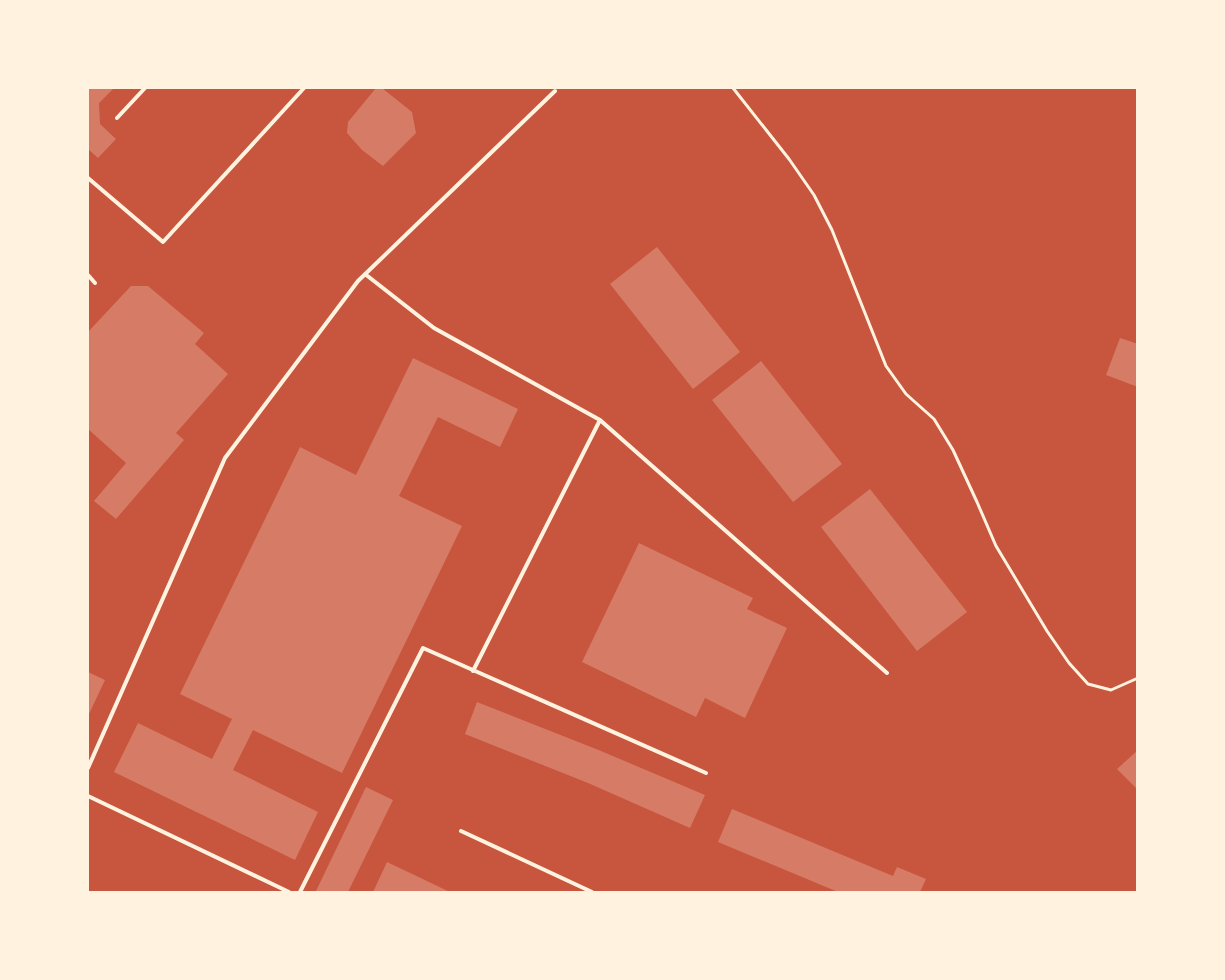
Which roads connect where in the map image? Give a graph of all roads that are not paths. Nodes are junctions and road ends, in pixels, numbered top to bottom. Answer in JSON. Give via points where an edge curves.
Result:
{"nodes":[{"id":1,"x":145,"y":88,"type":"edge"},
{"id":2,"x":304,"y":88,"type":"edge"},
{"id":3,"x":555,"y":91,"type":"dead end"},
{"id":4,"x":117,"y":118,"type":"dead end"},
{"id":5,"x":88,"y":178,"type":"edge"},
{"id":6,"x":365,"y":274,"type":"junction"},
{"id":7,"x":88,"y":275,"type":"edge"},
{"id":8,"x":95,"y":283,"type":"dead end"},
{"id":9,"x":600,"y":420,"type":"junction"},
{"id":10,"x":473,"y":670,"type":"junction"},
{"id":11,"x":887,"y":673,"type":"dead end"},
{"id":12,"x":88,"y":768,"type":"edge"},
{"id":13,"x":706,"y":773,"type":"dead end"},
{"id":14,"x":88,"y":796,"type":"edge"},
{"id":15,"x":461,"y":831,"type":"dead end"},
{"id":16,"x":289,"y":892,"type":"edge"},
{"id":17,"x":300,"y":892,"type":"edge"},
{"id":18,"x":592,"y":892,"type":"edge"}],
"edges":[{"from":1,"to":4,"type":"lane"},
{"from":2,"to":5,"type":"lane","via":[[163,242]]},
{"from":3,"to":6,"type":"lane"},
{"from":6,"to":9,"type":"lane","via":[[434,328]]},
{"from":6,"to":12,"type":"lane","via":[[225,458]]},
{"from":7,"to":8,"type":"lane"},
{"from":9,"to":10,"type":"lane"},
{"from":9,"to":11,"type":"lane"},
{"from":10,"to":13,"type":"lane"},
{"from":10,"to":17,"type":"lane","via":[[423,648]]},
{"from":14,"to":16,"type":"lane"},
{"from":15,"to":18,"type":"lane"}]}
